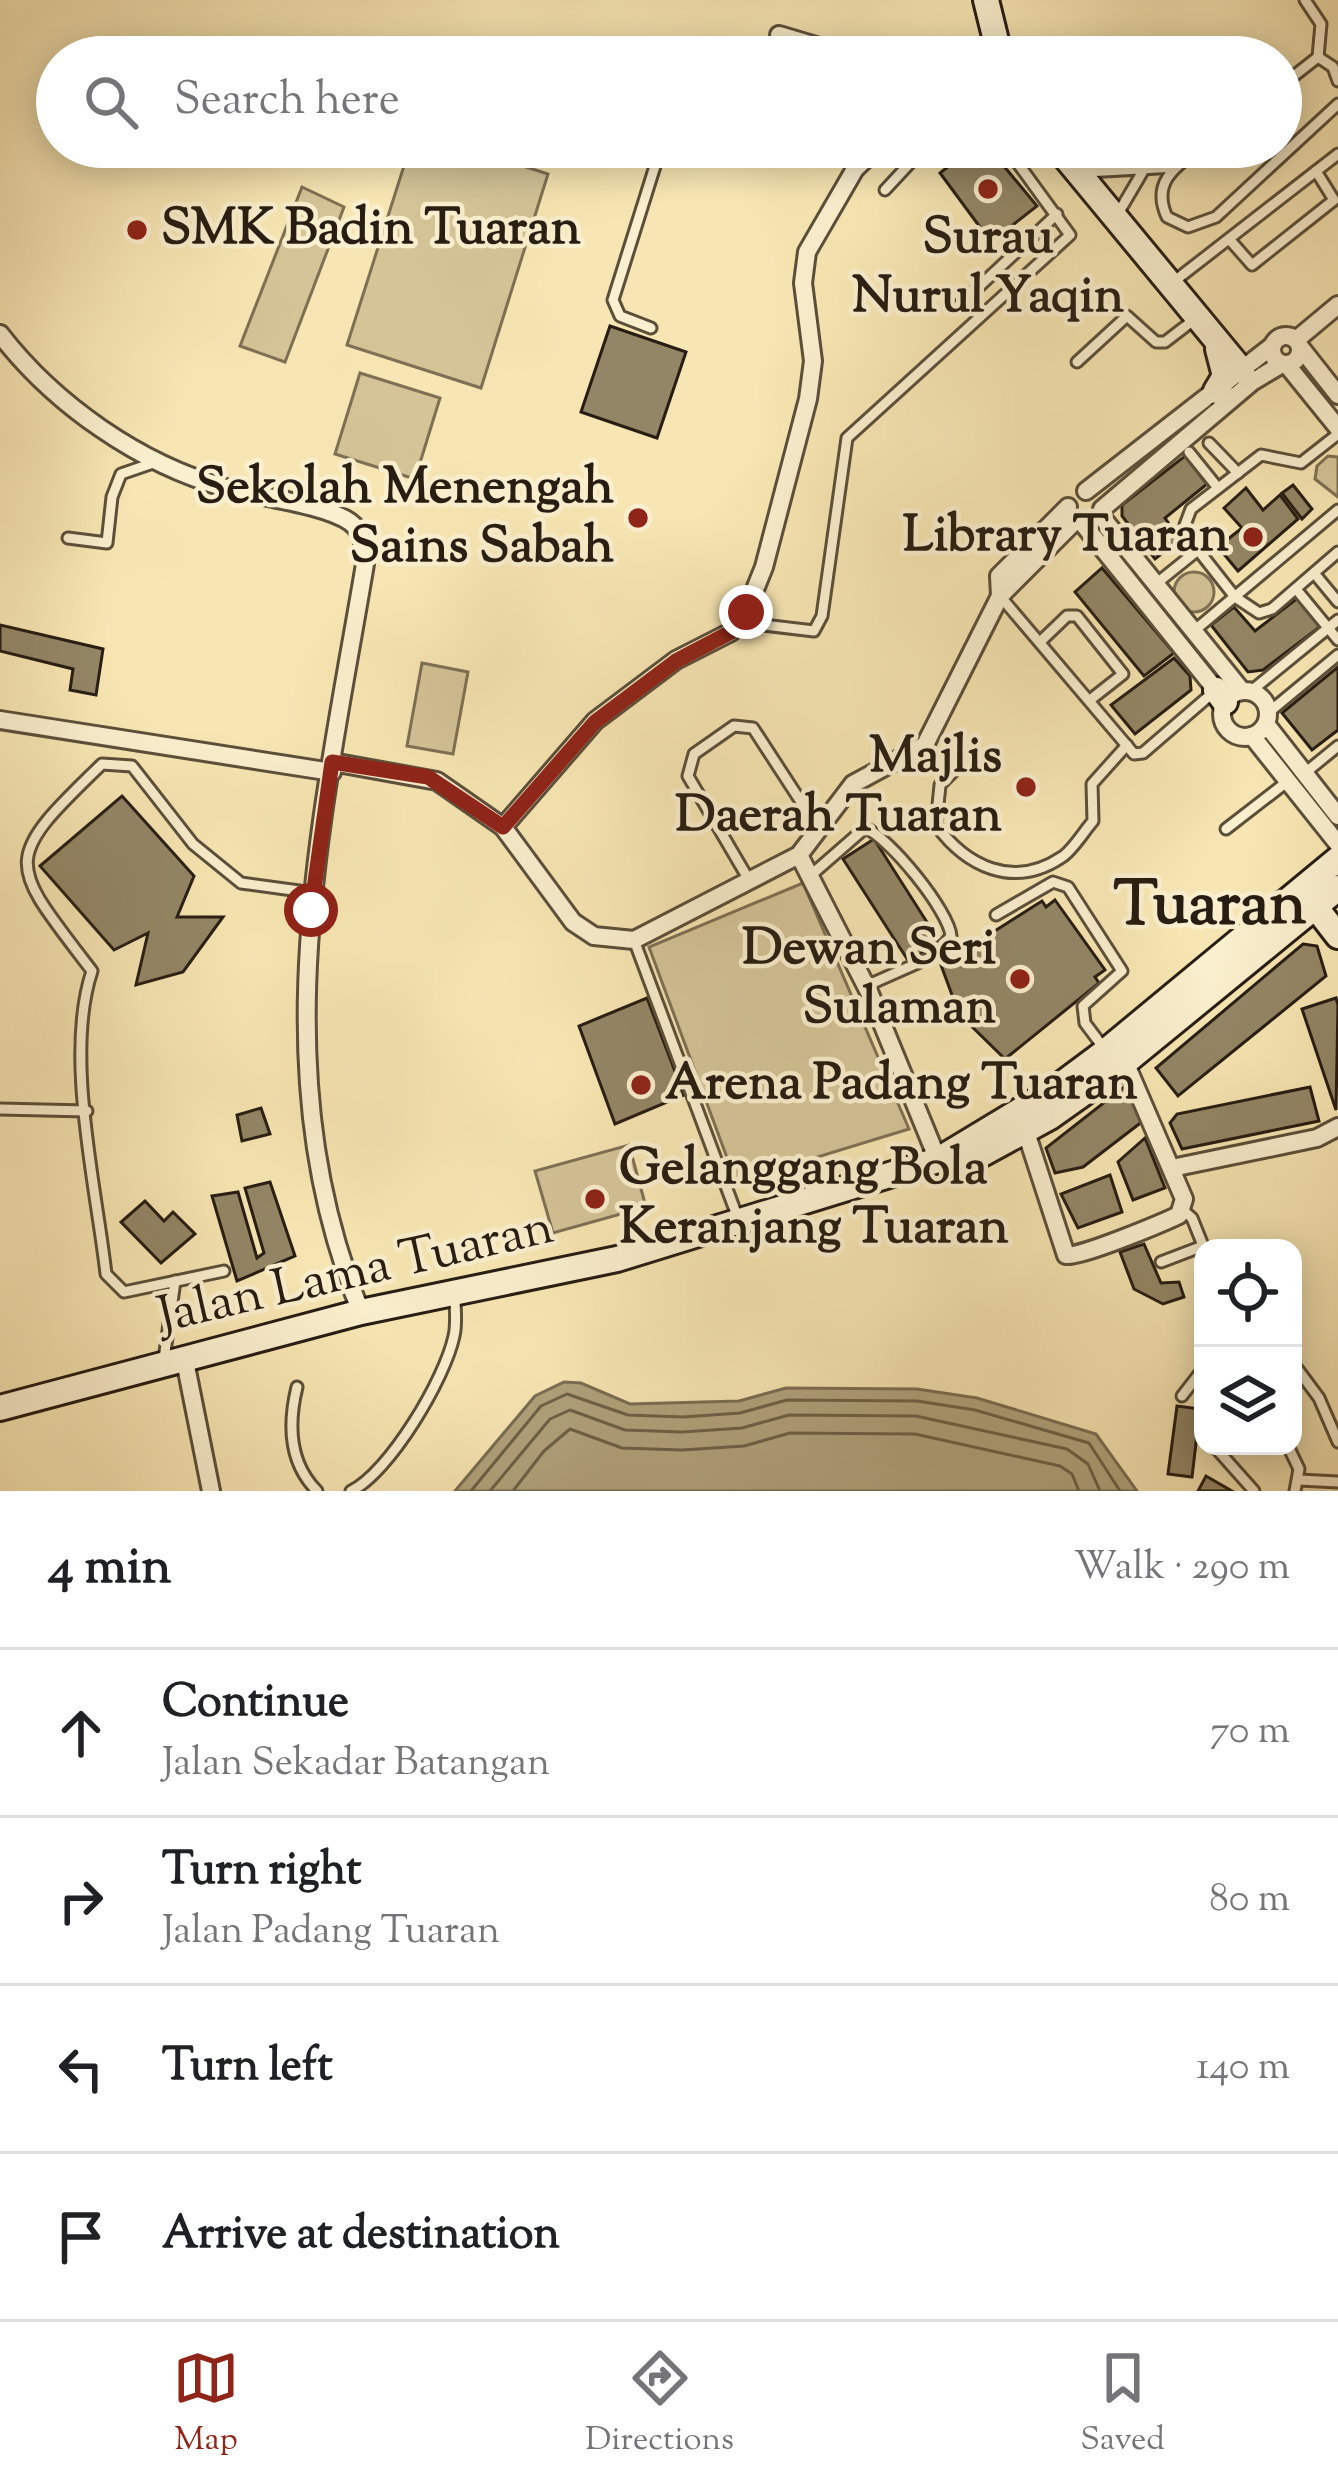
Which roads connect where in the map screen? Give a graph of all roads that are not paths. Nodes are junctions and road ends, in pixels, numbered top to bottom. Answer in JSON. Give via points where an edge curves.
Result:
{"nodes":[{"id":1,"x":986,"y":0,"type":"edge"},
{"id":2,"x":1305,"y":0,"type":"edge"},
{"id":3,"x":779,"y":35,"type":"dead end"},
{"id":4,"x":782,"y":36,"type":"edge"},
{"id":5,"x":995,"y":36,"type":"edge"},
{"id":6,"x":1318,"y":57,"type":"junction"},
{"id":7,"x":1302,"y":70,"type":"edge"},
{"id":8,"x":1338,"y":80,"type":"edge"},
{"id":9,"x":1338,"y":104,"type":"edge"},
{"id":10,"x":1302,"y":136,"type":"edge"},
{"id":11,"x":1338,"y":154,"type":"edge"},
{"id":12,"x":654,"y":168,"type":"edge"},
{"id":13,"x":856,"y":168,"type":"edge"},
{"id":14,"x":905,"y":168,"type":"edge"},
{"id":15,"x":1022,"y":168,"type":"edge"},
{"id":16,"x":1075,"y":168,"type":"edge"},
{"id":17,"x":1163,"y":168,"type":"edge"},
{"id":18,"x":1175,"y":168,"type":"edge"},
{"id":19,"x":1267,"y":168,"type":"edge"},
{"id":20,"x":1143,"y":171,"type":"junction"},
{"id":21,"x":1316,"y":171,"type":"junction"},
{"id":22,"x":1078,"y":172,"type":"junction"},
{"id":23,"x":885,"y":190,"type":"dead end"},
{"id":24,"x":1057,"y":214,"type":"junction"},
{"id":25,"x":1116,"y":217,"type":"junction"},
{"id":26,"x":1229,"y":239,"type":"junction"},
{"id":27,"x":1172,"y":283,"type":"junction"},
{"id":28,"x":1338,"y":305,"type":"edge"},
{"id":29,"x":956,"y":308,"type":"dead end"},
{"id":30,"x":651,"y":328,"type":"dead end"},
{"id":31,"x":1210,"y":328,"type":"junction"},
{"id":32,"x":0,"y":334,"type":"edge"},
{"id":33,"x":1298,"y":344,"type":"junction"},
{"id":34,"x":1077,"y":362,"type":"dead end"},
{"id":35,"x":1266,"y":364,"type":"junction"},
{"id":36,"x":1216,"y":391,"type":"junction"},
{"id":37,"x":1337,"y":391,"type":"edge"},
{"id":38,"x":1338,"y":431,"type":"edge"},
{"id":39,"x":1209,"y":443,"type":"dead end"},
{"id":40,"x":1190,"y":452,"type":"dead end"},
{"id":41,"x":161,"y":460,"type":"junction"},
{"id":42,"x":1238,"y":473,"type":"junction"},
{"id":43,"x":1218,"y":488,"type":"junction"},
{"id":44,"x":1086,"y":491,"type":"junction"},
{"id":45,"x":1101,"y":512,"type":"junction"},
{"id":46,"x":1337,"y":512,"type":"edge"},
{"id":47,"x":1075,"y":517,"type":"junction"},
{"id":48,"x":68,"y":538,"type":"dead end"},
{"id":49,"x":1198,"y":550,"type":"junction"},
{"id":50,"x":1338,"y":552,"type":"edge"},
{"id":51,"x":1314,"y":573,"type":"junction"},
{"id":52,"x":1156,"y":584,"type":"junction"},
{"id":53,"x":1296,"y":589,"type":"junction"},
{"id":54,"x":1000,"y":596,"type":"junction"},
{"id":55,"x":1235,"y":597,"type":"junction"},
{"id":56,"x":1338,"y":602,"type":"edge"},
{"id":57,"x":738,"y":622,"type":"junction"},
{"id":58,"x":1333,"y":624,"type":"edge"},
{"id":59,"x":1195,"y":630,"type":"junction"},
{"id":60,"x":1338,"y":640,"type":"edge"},
{"id":61,"x":1041,"y":641,"type":"junction"},
{"id":62,"x":1338,"y":655,"type":"edge"},
{"id":63,"x":1233,"y":694,"type":"junction"},
{"id":64,"x":1090,"y":700,"type":"junction"},
{"id":65,"x":0,"y":721,"type":"edge"},
{"id":66,"x":1262,"y":724,"type":"junction"},
{"id":67,"x":1127,"y":745,"type":"junction"},
{"id":68,"x":1338,"y":746,"type":"edge"},
{"id":69,"x":959,"y":766,"type":"dead end"},
{"id":70,"x":332,"y":767,"type":"junction"},
{"id":71,"x":1296,"y":777,"type":"junction"},
{"id":72,"x":1338,"y":816,"type":"edge"},
{"id":73,"x":503,"y":827,"type":"junction"},
{"id":74,"x":819,"y":829,"type":"junction"},
{"id":75,"x":1226,"y":829,"type":"dead end"},
{"id":76,"x":1338,"y":844,"type":"edge"},
{"id":77,"x":800,"y":855,"type":"junction"},
{"id":78,"x":1338,"y":859,"type":"edge"},
{"id":79,"x":810,"y":876,"type":"junction"},
{"id":80,"x":749,"y":880,"type":"junction"},
{"id":81,"x":1338,"y":888,"type":"edge"},
{"id":82,"x":314,"y":893,"type":"junction"},
{"id":83,"x":1325,"y":910,"type":"edge"},
{"id":84,"x":997,"y":916,"type":"dead end"},
{"id":85,"x":634,"y":940,"type":"junction"},
{"id":86,"x":866,"y":986,"type":"junction"},
{"id":87,"x":1115,"y":1057,"type":"junction"},
{"id":88,"x":0,"y":1108,"type":"edge"},
{"id":89,"x":87,"y":1111,"type":"junction"},
{"id":90,"x":1338,"y":1127,"type":"edge"},
{"id":91,"x":1026,"y":1132,"type":"junction"},
{"id":92,"x":938,"y":1160,"type":"junction"},
{"id":93,"x":1172,"y":1168,"type":"junction"},
{"id":94,"x":1183,"y":1210,"type":"junction"},
{"id":95,"x":739,"y":1221,"type":"junction"},
{"id":96,"x":1201,"y":1239,"type":"edge"},
{"id":97,"x":1194,"y":1250,"type":"edge"},
{"id":98,"x":1161,"y":1262,"type":"dead end"},
{"id":99,"x":224,"y":1270,"type":"dead end"},
{"id":100,"x":176,"y":1281,"type":"junction"},
{"id":101,"x":455,"y":1292,"type":"junction"},
{"id":102,"x":361,"y":1312,"type":"junction"},
{"id":103,"x":174,"y":1363,"type":"junction"},
{"id":104,"x":1302,"y":1375,"type":"edge"},
{"id":105,"x":1194,"y":1381,"type":"edge"},
{"id":106,"x":297,"y":1387,"type":"dead end"},
{"id":107,"x":1182,"y":1396,"type":"dead end"},
{"id":108,"x":0,"y":1408,"type":"edge"},
{"id":109,"x":1338,"y":1442,"type":"edge"},
{"id":110,"x":1222,"y":1455,"type":"edge"},
{"id":111,"x":1290,"y":1455,"type":"edge"},
{"id":112,"x":1338,"y":1482,"type":"edge"},
{"id":113,"x":1297,"y":1486,"type":"edge"},
{"id":114,"x":211,"y":1491,"type":"edge"},
{"id":115,"x":316,"y":1491,"type":"edge"},
{"id":116,"x":351,"y":1491,"type":"edge"},
{"id":117,"x":1254,"y":1491,"type":"edge"}],
"edges":[{"from":1,"to":5,"type":"street"},
{"from":2,"to":6,"type":"lane","via":[[1321,24]]},
{"from":3,"to":4,"type":"street"},
{"from":6,"to":7,"type":"lane"},
{"from":6,"to":8,"type":"lane"},
{"from":9,"to":10,"type":"lane"},
{"from":11,"to":21,"type":"lane"},
{"from":12,"to":30,"type":"lane","via":[[613,300],[620,316]]},
{"from":13,"to":57,"type":"street","via":[[807,252],[808,400],[764,567]]},
{"from":14,"to":23,"type":"lane"},
{"from":15,"to":24,"type":"lane"},
{"from":16,"to":22,"type":"street"},
{"from":17,"to":20,"type":"lane"},
{"from":18,"to":19,"type":"lane","via":[[1160,201],[1167,218],[1188,227],[1202,226]]},
{"from":20,"to":22,"type":"lane"},
{"from":20,"to":25,"type":"lane"},
{"from":21,"to":26,"type":"lane"},
{"from":21,"to":26,"type":"lane","via":[[1334,200],[1252,265]]},
{"from":22,"to":25,"type":"street"},
{"from":24,"to":29,"type":"lane"},
{"from":24,"to":57,"type":"lane","via":[[1070,235],[1065,243],[847,438],[814,631]]},
{"from":25,"to":27,"type":"street"},
{"from":26,"to":27,"type":"lane"},
{"from":27,"to":31,"type":"street"},
{"from":28,"to":33,"type":"street"},
{"from":31,"to":34,"type":"lane","via":[[1156,342],[1127,316]]},
{"from":31,"to":35,"type":"street","via":[[1234,352]]},
{"from":31,"to":36,"type":"street","via":[[1225,376]]},
{"from":32,"to":41,"type":"street","via":[[77,414]]},
{"from":33,"to":35,"type":"street","via":[[1299,358]]},
{"from":33,"to":35,"type":"street","via":[[1283,336]]},
{"from":33,"to":37,"type":"street"},
{"from":35,"to":36,"type":"street"},
{"from":35,"to":38,"type":"street"},
{"from":35,"to":45,"type":"street"},
{"from":36,"to":44,"type":"street"},
{"from":38,"to":42,"type":"lane","via":[[1301,463],[1261,455]]},
{"from":39,"to":42,"type":"lane"},
{"from":40,"to":43,"type":"lane"},
{"from":41,"to":48,"type":"lane","via":[[122,474],[107,543]]},
{"from":41,"to":70,"type":"street","via":[[218,486],[350,522],[361,535],[365,564]]},
{"from":42,"to":43,"type":"lane"},
{"from":43,"to":49,"type":"lane","via":[[1185,515]]},
{"from":44,"to":45,"type":"street"},
{"from":44,"to":47,"type":"street","via":[[1076,494]]},
{"from":45,"to":47,"type":"street"},
{"from":45,"to":52,"type":"street"},
{"from":46,"to":55,"type":"lane"},
{"from":47,"to":54,"type":"street"},
{"from":47,"to":63,"type":"street"},
{"from":49,"to":52,"type":"lane"},
{"from":49,"to":55,"type":"lane"},
{"from":50,"to":51,"type":"lane"},
{"from":51,"to":53,"type":"lane"},
{"from":51,"to":56,"type":"lane"},
{"from":52,"to":59,"type":"street"},
{"from":53,"to":55,"type":"lane","via":[[1259,613]]},
{"from":53,"to":58,"type":"lane"},
{"from":54,"to":61,"type":"lane"},
{"from":54,"to":74,"type":"street","via":[[926,745],[853,784]]},
{"from":55,"to":59,"type":"lane"},
{"from":57,"to":73,"type":"street","via":[[595,722]]},
{"from":58,"to":60,"type":"lane"},
{"from":58,"to":63,"type":"lane"},
{"from":59,"to":63,"type":"street"},
{"from":61,"to":64,"type":"lane"},
{"from":61,"to":64,"type":"lane","via":[[1077,616],[1123,674]]},
{"from":62,"to":66,"type":"lane"},
{"from":63,"to":66,"type":"street","via":[[1262,699]]},
{"from":63,"to":66,"type":"street","via":[[1222,716],[1228,730]]},
{"from":63,"to":67,"type":"lane","via":[[1143,754]]},
{"from":64,"to":67,"type":"lane"},
{"from":65,"to":70,"type":"street"},
{"from":66,"to":71,"type":"street"},
{"from":67,"to":69,"type":"lane","via":[[1092,784],[1093,820],[1062,857],[1026,869],[985,871],[936,826],[940,785]]},
{"from":68,"to":71,"type":"lane"},
{"from":70,"to":73,"type":"street","via":[[428,777]]},
{"from":70,"to":82,"type":"street"},
{"from":71,"to":72,"type":"street"},
{"from":71,"to":75,"type":"lane"},
{"from":71,"to":76,"type":"street"},
{"from":73,"to":85,"type":"street","via":[[573,922],[594,936]]},
{"from":74,"to":77,"type":"street"},
{"from":74,"to":80,"type":"lane","via":[[753,728],[734,726],[694,754],[688,776]]},
{"from":77,"to":79,"type":"street"},
{"from":77,"to":80,"type":"street"},
{"from":78,"to":83,"type":"street","name":"Jalan Lama Tuaran"},
{"from":79,"to":86,"type":"street"},
{"from":79,"to":86,"type":"lane","via":[[865,828],[888,844],[946,917],[951,936],[936,956]]},
{"from":80,"to":85,"type":"street"},
{"from":81,"to":83,"type":"street"},
{"from":82,"to":89,"type":"lane","via":[[241,883],[193,844],[132,766],[102,764],[39,820],[24,854],[26,884],[92,971],[80,1005]]},
{"from":82,"to":102,"type":"street","via":[[303,1035],[313,1155]]},
{"from":83,"to":87,"type":"street","name":"Jalan Lama Tuaran"},
{"from":84,"to":87,"type":"lane","via":[[1053,882],[1068,887],[1122,970],[1083,1006],[1084,1023]]},
{"from":85,"to":95,"type":"lane"},
{"from":86,"to":92,"type":"street"},
{"from":87,"to":91,"type":"street","name":"Jalan Lama Tuaran"},
{"from":87,"to":92,"type":"street","name":"Jalan Lama Tuaran"},
{"from":87,"to":93,"type":"street"},
{"from":88,"to":89,"type":"lane"},
{"from":89,"to":100,"type":"lane","via":[[112,1285],[124,1292]]},
{"from":90,"to":93,"type":"street"},
{"from":91,"to":92,"type":"street","name":"Jalan Lama Tuaran","via":[[971,1160]]},
{"from":91,"to":94,"type":"street","via":[[1066,1256]]},
{"from":92,"to":95,"type":"street","name":"Jalan Lama Tuaran"},
{"from":93,"to":94,"type":"street"},
{"from":94,"to":96,"type":"lane"},
{"from":95,"to":101,"type":"street","name":"Jalan Lama Tuaran","via":[[617,1259]]},
{"from":97,"to":98,"type":"lane"},
{"from":99,"to":100,"type":"lane"},
{"from":100,"to":103,"type":"lane"},
{"from":101,"to":102,"type":"street","name":"Jalan Lama Tuaran"},
{"from":101,"to":116,"type":"lane","via":[[454,1335],[439,1377],[373,1480]]},
{"from":102,"to":103,"type":"street","name":"Jalan Lama Tuaran"},
{"from":103,"to":108,"type":"street","name":"Jalan Lama Tuaran"},
{"from":103,"to":114,"type":"street"},
{"from":104,"to":109,"type":"lane"},
{"from":105,"to":107,"type":"lane"},
{"from":106,"to":115,"type":"lane","via":[[290,1414],[296,1463]]},
{"from":110,"to":117,"type":"lane"},
{"from":111,"to":113,"type":"lane"},
{"from":112,"to":113,"type":"lane"}]}
